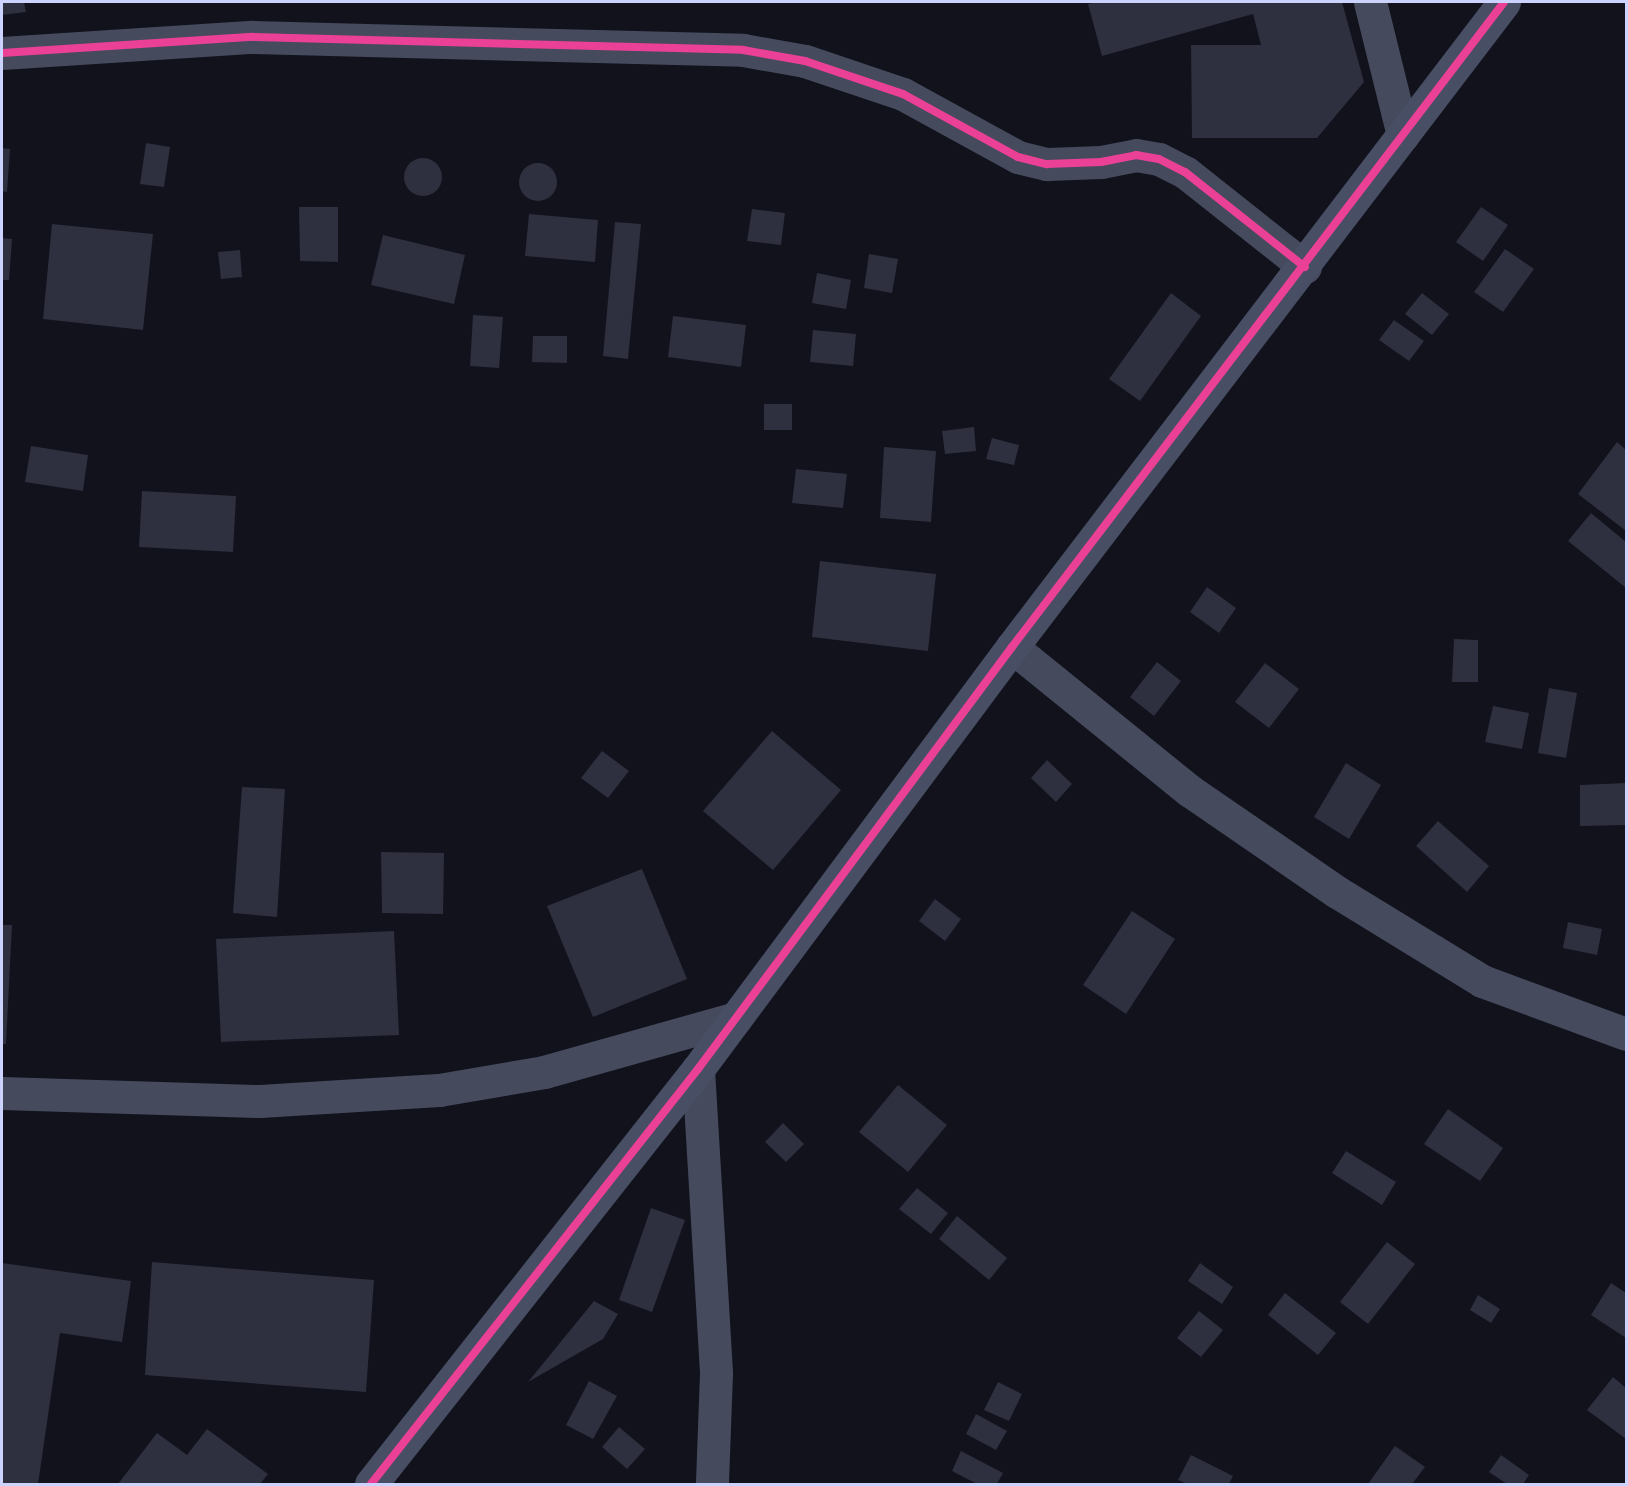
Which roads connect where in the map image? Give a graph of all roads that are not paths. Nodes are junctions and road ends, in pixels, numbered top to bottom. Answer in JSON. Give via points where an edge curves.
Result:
{"nodes":[{"id":1,"x":1370,"y":2,"type":"edge"},
{"id":2,"x":1504,"y":2,"type":"edge"},
{"id":3,"x":2,"y":53,"type":"edge"},
{"id":4,"x":1403,"y":135,"type":"junction"},
{"id":5,"x":1305,"y":267,"type":"junction"},
{"id":6,"x":1012,"y":647,"type":"junction"},
{"id":7,"x":736,"y":1018,"type":"junction"},
{"id":8,"x":1626,"y":1034,"type":"edge"},
{"id":9,"x":698,"y":1069,"type":"junction"},
{"id":10,"x":2,"y":1093,"type":"edge"},
{"id":11,"x":371,"y":1485,"type":"edge"},
{"id":12,"x":712,"y":1485,"type":"edge"}],
"edges":[{"from":1,"to":4,"type":"street"},
{"from":2,"to":4,"type":"street"},
{"from":3,"to":5,"type":"street","via":[[252,37],[743,50],[806,62],[903,94],[1018,157],[1047,164],[1101,162],[1136,155],[1160,159],[1185,172]]},
{"from":4,"to":5,"type":"street"},
{"from":5,"to":6,"type":"street"},
{"from":6,"to":7,"type":"street"},
{"from":6,"to":8,"type":"street","via":[[1190,791],[1337,892],[1482,981]]},
{"from":7,"to":9,"type":"street"},
{"from":7,"to":10,"type":"street","via":[[544,1072],[439,1090],[260,1101]]},
{"from":9,"to":11,"type":"street"},
{"from":9,"to":12,"type":"street","via":[[716,1373]]}]}
